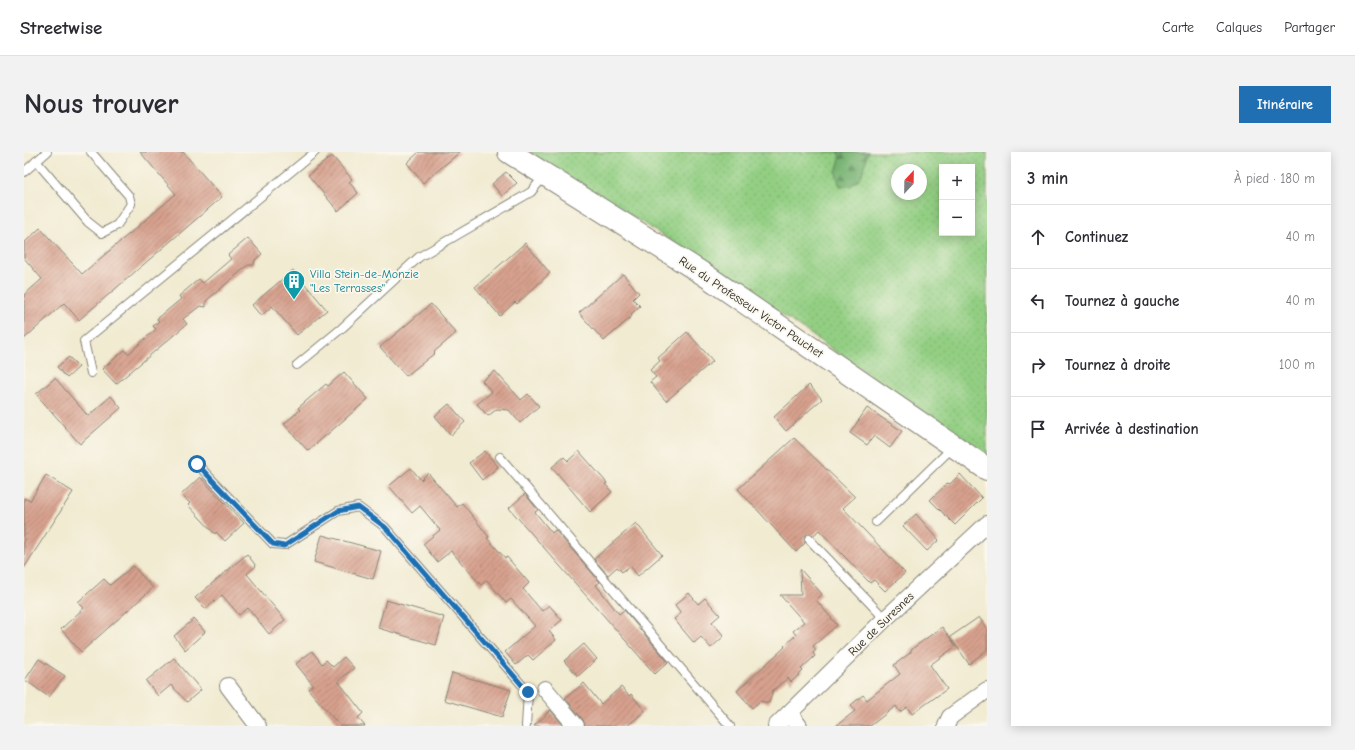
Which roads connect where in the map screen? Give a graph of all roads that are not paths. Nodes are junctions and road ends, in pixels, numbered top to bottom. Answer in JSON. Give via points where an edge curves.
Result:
{"nodes":[{"id":1,"x":47,"y":152,"type":"edge"},
{"id":2,"x":91,"y":152,"type":"edge"},
{"id":3,"x":315,"y":152,"type":"edge"},
{"id":4,"x":510,"y":152,"type":"edge"},
{"id":5,"x":36,"y":161,"type":"junction"},
{"id":6,"x":24,"y":172,"type":"edge"},
{"id":7,"x":546,"y":175,"type":"junction"},
{"id":8,"x":298,"y":365,"type":"dead end"},
{"id":9,"x":90,"y":373,"type":"dead end"},
{"id":10,"x":954,"y":446,"type":"junction"},
{"id":11,"x":500,"y":457,"type":"dead end"},
{"id":12,"x":197,"y":464,"type":"dead end"},
{"id":13,"x":987,"y":469,"type":"edge"},
{"id":14,"x":876,"y":522,"type":"dead end"},
{"id":15,"x":987,"y":524,"type":"edge"},
{"id":16,"x":809,"y":539,"type":"dead end"},
{"id":17,"x":885,"y":619,"type":"junction"},
{"id":18,"x":228,"y":686,"type":"dead end"},
{"id":19,"x":545,"y":689,"type":"dead end"},
{"id":20,"x":987,"y":690,"type":"edge"},
{"id":21,"x":795,"y":720,"type":"edge"},
{"id":22,"x":258,"y":726,"type":"edge"},
{"id":23,"x":526,"y":726,"type":"edge"},
{"id":24,"x":576,"y":726,"type":"edge"},
{"id":25,"x":730,"y":726,"type":"edge"},
{"id":26,"x":776,"y":726,"type":"edge"},
{"id":27,"x":946,"y":726,"type":"edge"}],
"edges":[{"from":1,"to":5,"type":"lane"},
{"from":2,"to":5,"type":"lane","via":[[129,196],[131,204],[117,225],[102,232],[88,222]]},
{"from":3,"to":9,"type":"lane","via":[[84,341]]},
{"from":4,"to":7,"type":"street","name":"Rue du Professeur Victor Pauchet"},
{"from":5,"to":6,"type":"lane"},
{"from":7,"to":8,"type":"lane","via":[[531,192],[419,257]]},
{"from":7,"to":10,"type":"street","name":"Rue du Professeur Victor Pauchet","via":[[705,274]]},
{"from":10,"to":13,"type":"street","name":"Rue du Professeur Victor Pauchet"},
{"from":10,"to":14,"type":"lane"},
{"from":11,"to":25,"type":"lane"},
{"from":12,"to":23,"type":"lane","via":[[273,544],[284,546],[338,511],[358,507],[385,527],[528,692]]},
{"from":15,"to":17,"type":"street","name":"Rue de Suresnes"},
{"from":16,"to":17,"type":"lane"},
{"from":17,"to":21,"type":"street","name":"Rue de Suresnes"},
{"from":18,"to":22,"type":"street"},
{"from":19,"to":24,"type":"street"},
{"from":20,"to":27,"type":"street","via":[[950,717]]},
{"from":21,"to":26,"type":"street","name":"Rue de Suresnes"}]}
